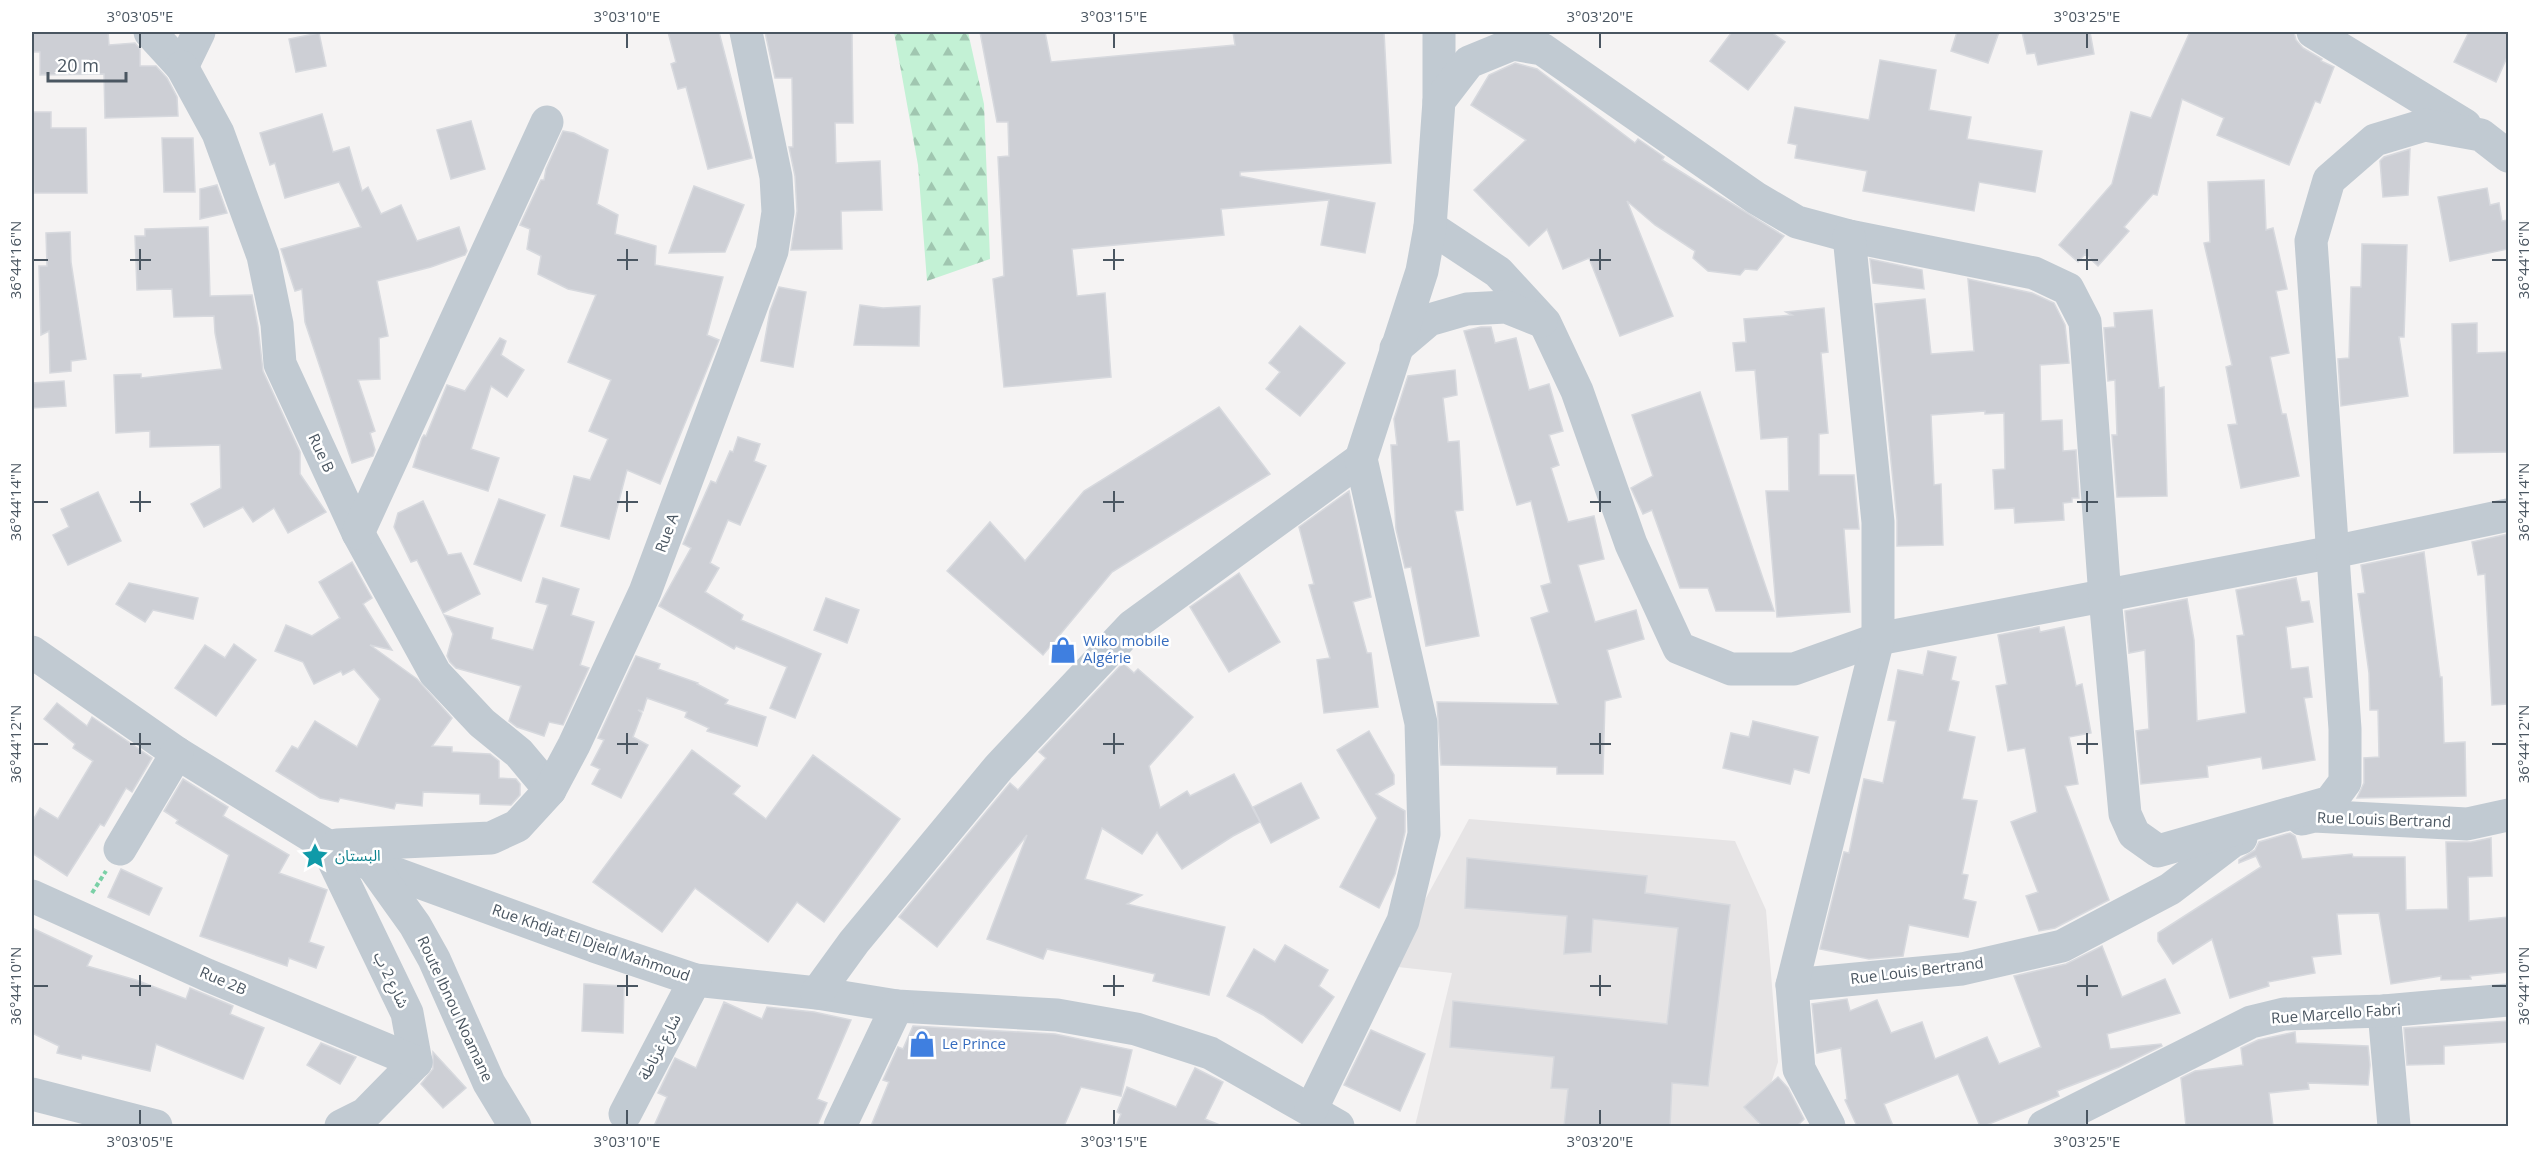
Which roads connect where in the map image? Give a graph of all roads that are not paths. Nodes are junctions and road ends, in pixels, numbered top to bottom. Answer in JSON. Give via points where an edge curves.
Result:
{"nodes":[{"id":1,"x":150,"y":32,"type":"edge"},
{"id":2,"x":199,"y":32,"type":"edge"},
{"id":3,"x":746,"y":32,"type":"edge"},
{"id":4,"x":1439,"y":32,"type":"edge"},
{"id":5,"x":2313,"y":32,"type":"edge"},
{"id":6,"x":182,"y":68,"type":"junction"},
{"id":7,"x":1439,"y":100,"type":"junction"},
{"id":8,"x":547,"y":122,"type":"dead end"},
{"id":9,"x":2481,"y":135,"type":"junction"},
{"id":10,"x":2508,"y":156,"type":"edge"},
{"id":11,"x":1430,"y":227,"type":"junction"},
{"id":12,"x":1849,"y":236,"type":"junction"},
{"id":13,"x":1545,"y":323,"type":"junction"},
{"id":14,"x":1396,"y":348,"type":"junction"},
{"id":15,"x":1361,"y":459,"type":"junction"},
{"id":16,"x":2508,"y":515,"type":"edge"},
{"id":17,"x":358,"y":533,"type":"junction"},
{"id":18,"x":2333,"y":552,"type":"junction"},
{"id":19,"x":2105,"y":597,"type":"junction"},
{"id":20,"x":1878,"y":639,"type":"junction"},
{"id":21,"x":32,"y":652,"type":"edge"},
{"id":22,"x":177,"y":753,"type":"junction"},
{"id":23,"x":550,"y":790,"type":"junction"},
{"id":24,"x":2508,"y":814,"type":"edge"},
{"id":25,"x":326,"y":845,"type":"junction"},
{"id":26,"x":120,"y":849,"type":"road end"},
{"id":27,"x":372,"y":865,"type":"junction"},
{"id":28,"x":32,"y":896,"type":"edge"},
{"id":29,"x":695,"y":980,"type":"junction"},
{"id":30,"x":1792,"y":985,"type":"junction"},
{"id":31,"x":817,"y":993,"type":"junction"},
{"id":32,"x":2508,"y":1000,"type":"edge"},
{"id":33,"x":897,"y":1006,"type":"junction"},
{"id":34,"x":2384,"y":1011,"type":"junction"},
{"id":35,"x":416,"y":1062,"type":"junction"},
{"id":36,"x":32,"y":1094,"type":"edge"},
{"id":37,"x":625,"y":1114,"type":"dead end"},
{"id":38,"x":1324,"y":1118,"type":"edge"},
{"id":39,"x":156,"y":1126,"type":"edge"},
{"id":40,"x":341,"y":1126,"type":"edge"},
{"id":41,"x":515,"y":1126,"type":"edge"},
{"id":42,"x":840,"y":1126,"type":"edge"},
{"id":43,"x":1829,"y":1126,"type":"edge"},
{"id":44,"x":2044,"y":1126,"type":"edge"},
{"id":45,"x":2394,"y":1126,"type":"edge"}],
"edges":[{"from":1,"to":6,"type":"street"},
{"from":2,"to":6,"type":"street"},
{"from":3,"to":23,"type":"street","name":"Rue A","via":[[776,177],[778,212],[772,251],[645,592]]},
{"from":4,"to":7,"type":"street"},
{"from":5,"to":9,"type":"street"},
{"from":6,"to":17,"type":"street","name":"Rue B","via":[[218,133],[263,255],[277,324],[280,364]]},
{"from":7,"to":11,"type":"street"},
{"from":7,"to":12,"type":"street","via":[[1469,62],[1513,44],[1542,49],[1764,203],[1797,222]]},
{"from":8,"to":17,"type":"street"},
{"from":9,"to":10,"type":"street"},
{"from":9,"to":18,"type":"street","via":[[2425,125],[2375,140],[2329,180],[2311,241]]},
{"from":11,"to":13,"type":"street","via":[[1498,273]]},
{"from":11,"to":14,"type":"street","via":[[1422,271]]},
{"from":12,"to":19,"type":"street","via":[[2034,273],[2068,289],[2085,322]]},
{"from":12,"to":20,"type":"street","via":[[1878,522]]},
{"from":13,"to":14,"type":"street","via":[[1506,307],[1467,309],[1429,320]]},
{"from":13,"to":20,"type":"street","via":[[1577,391],[1631,544],[1679,648],[1731,669],[1794,669]]},
{"from":14,"to":15,"type":"street"},
{"from":15,"to":31,"type":"street","via":[[1132,626],[999,767],[854,942]]},
{"from":15,"to":38,"type":"street","via":[[1421,723],[1424,834],[1403,921]]},
{"from":16,"to":18,"type":"street"},
{"from":17,"to":23,"type":"street","name":"Rue B","via":[[435,674],[519,753]]},
{"from":18,"to":19,"type":"street"},
{"from":18,"to":19,"type":"street","via":[[2346,782],[2330,802],[2158,852],[2133,834],[2125,814]]},
{"from":19,"to":20,"type":"street"},
{"from":20,"to":30,"type":"street"},
{"from":21,"to":22,"type":"street","name":"Rue Khdjat El Djeld Mahmoud"},
{"from":22,"to":25,"type":"street","name":"Rue Khdjat El Djeld Mahmoud"},
{"from":22,"to":26,"type":"street"},
{"from":23,"to":25,"type":"street","name":"Rue A","via":[[517,826],[491,838]]},
{"from":24,"to":30,"type":"street","name":"Rue Louis Bertrand","via":[[2467,824],[2314,816],[2233,841],[2170,889],[2062,946],[1962,969]]},
{"from":25,"to":27,"type":"street","name":"Rue Khdjat El Djeld Mahmoud"},
{"from":25,"to":35,"type":"street","name":"شارع 2 ب","via":[[407,1013]]},
{"from":27,"to":29,"type":"street","name":"Rue Khdjat El Djeld Mahmoud"},
{"from":27,"to":41,"type":"street","name":"Route Ibnou Noamane","via":[[435,959],[489,1083]]},
{"from":28,"to":35,"type":"street","name":"Rue 2B","via":[[207,975]]},
{"from":29,"to":31,"type":"street","name":"Rue Khdjat El Djeld Mahmoud"},
{"from":29,"to":37,"type":"street","name":"شارع غرناطة"},
{"from":30,"to":43,"type":"street","via":[[1799,1069]]},
{"from":31,"to":33,"type":"street","name":"Rue Khdjat El Djeld Mahmoud"},
{"from":32,"to":34,"type":"street","name":"Rue Marcello Fabri"},
{"from":33,"to":38,"type":"street","name":"Rue Khdjat El Djeld Mahmoud","via":[[1058,1015],[1136,1029],[1210,1053]]},
{"from":33,"to":42,"type":"street"},
{"from":34,"to":44,"type":"street","name":"Rue Marcello Fabri","via":[[2284,1014],[2251,1022]]},
{"from":34,"to":45,"type":"street"},
{"from":35,"to":40,"type":"street","via":[[365,1114]]},
{"from":36,"to":39,"type":"street"}]}
